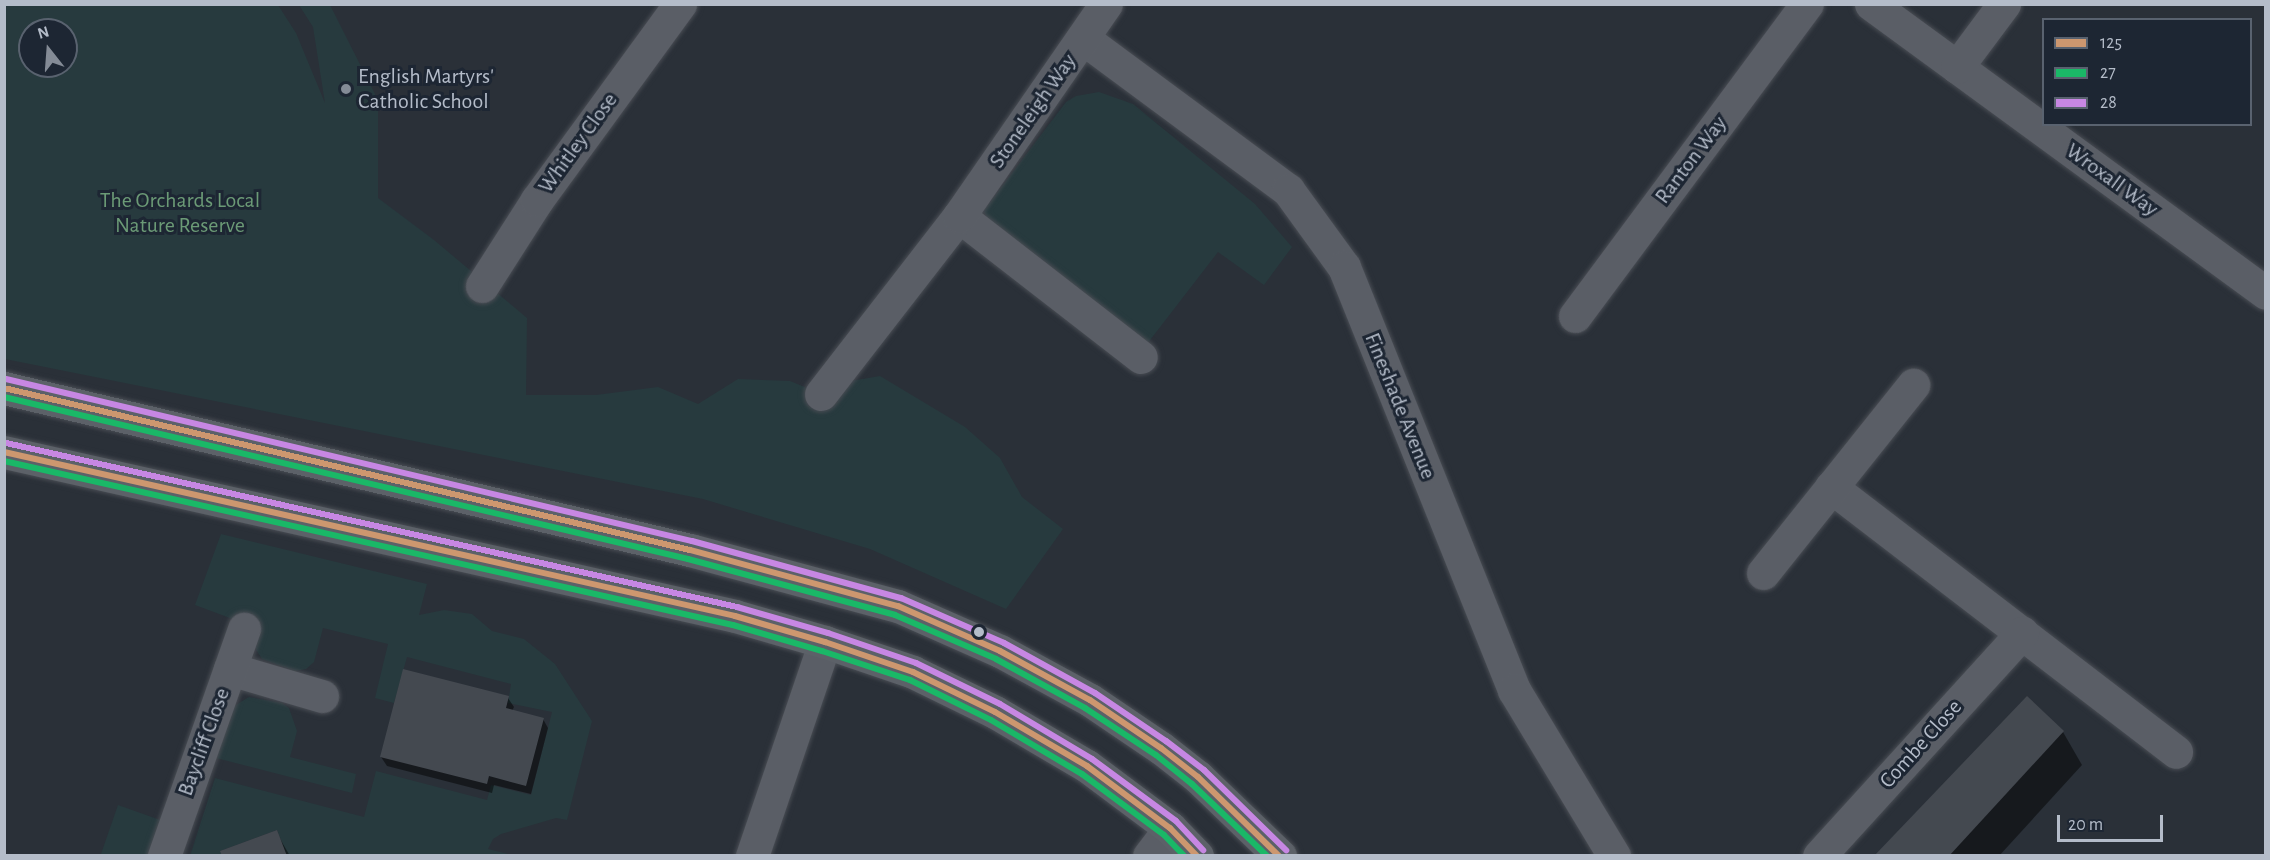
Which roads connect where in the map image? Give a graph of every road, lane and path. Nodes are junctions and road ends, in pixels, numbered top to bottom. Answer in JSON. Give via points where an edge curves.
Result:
{"nodes":[{"id":1,"x":680,"y":4,"type":"edge"},
{"id":2,"x":1106,"y":4,"type":"edge"},
{"id":3,"x":1807,"y":4,"type":"edge"},
{"id":4,"x":1871,"y":4,"type":"edge"},
{"id":5,"x":2004,"y":4,"type":"edge"},
{"id":6,"x":1084,"y":39,"type":"junction"},
{"id":7,"x":1957,"y":67,"type":"junction"},
{"id":8,"x":959,"y":216,"type":"junction"},
{"id":9,"x":482,"y":286,"type":"dead end"},
{"id":10,"x":2265,"y":291,"type":"edge"},
{"id":11,"x":1575,"y":316,"type":"dead end"},
{"id":12,"x":1141,"y":357,"type":"dead end"},
{"id":13,"x":1913,"y":385,"type":"dead end"},
{"id":14,"x":4,"y":388,"type":"edge"},
{"id":15,"x":820,"y":394,"type":"dead end"},
{"id":16,"x":4,"y":452,"type":"edge"},
{"id":17,"x":1832,"y":487,"type":"junction"},
{"id":18,"x":1763,"y":573,"type":"dead end"},
{"id":19,"x":244,"y":629,"type":"dead end"},
{"id":20,"x":2022,"y":633,"type":"junction"},
{"id":21,"x":825,"y":642,"type":"junction"},
{"id":22,"x":230,"y":669,"type":"junction"},
{"id":23,"x":322,"y":696,"type":"dead end"},
{"id":24,"x":2176,"y":752,"type":"dead end"},
{"id":25,"x":1170,"y":828,"type":"junction"},
{"id":26,"x":164,"y":855,"type":"edge"},
{"id":27,"x":752,"y":855,"type":"edge"},
{"id":28,"x":1149,"y":855,"type":"edge"},
{"id":29,"x":1197,"y":855,"type":"edge"},
{"id":30,"x":1280,"y":855,"type":"edge"},
{"id":31,"x":1614,"y":855,"type":"edge"},
{"id":32,"x":1819,"y":855,"type":"edge"}],
"edges":[{"from":1,"to":9,"type":"street","name":"Whitley Close","via":[[537,200]]},
{"from":2,"to":6,"type":"street","name":"Stoneleigh Way"},
{"from":3,"to":11,"type":"street","name":"Ranton Way"},
{"from":4,"to":7,"type":"street","name":"Wroxall Way"},
{"from":5,"to":7,"type":"street"},
{"from":6,"to":8,"type":"street","name":"Stoneleigh Way"},
{"from":6,"to":31,"type":"street","name":"Fineshade Avenue","via":[[1288,190],[1344,267],[1514,690]]},
{"from":7,"to":10,"type":"street","name":"Wroxall Way"},
{"from":8,"to":12,"type":"street"},
{"from":8,"to":15,"type":"street","name":"Stoneleigh Way"},
{"from":13,"to":17,"type":"street"},
{"from":14,"to":30,"type":"main road","via":[[690,550],[898,606],[1000,651],[1090,700],[1198,777]]},
{"from":16,"to":21,"type":"main road","via":[[735,616]]},
{"from":17,"to":18,"type":"street"},
{"from":17,"to":20,"type":"street"},
{"from":19,"to":22,"type":"street","name":"Baycliff Close"},
{"from":20,"to":24,"type":"street"},
{"from":20,"to":32,"type":"street","name":"Combe Close"},
{"from":21,"to":25,"type":"main road","via":[[913,672],[995,712],[1087,766]]},
{"from":21,"to":27,"type":"street"},
{"from":22,"to":23,"type":"street"},
{"from":22,"to":26,"type":"street","name":"Baycliff Close"},
{"from":25,"to":28,"type":"street"},
{"from":25,"to":29,"type":"main road"}]}
